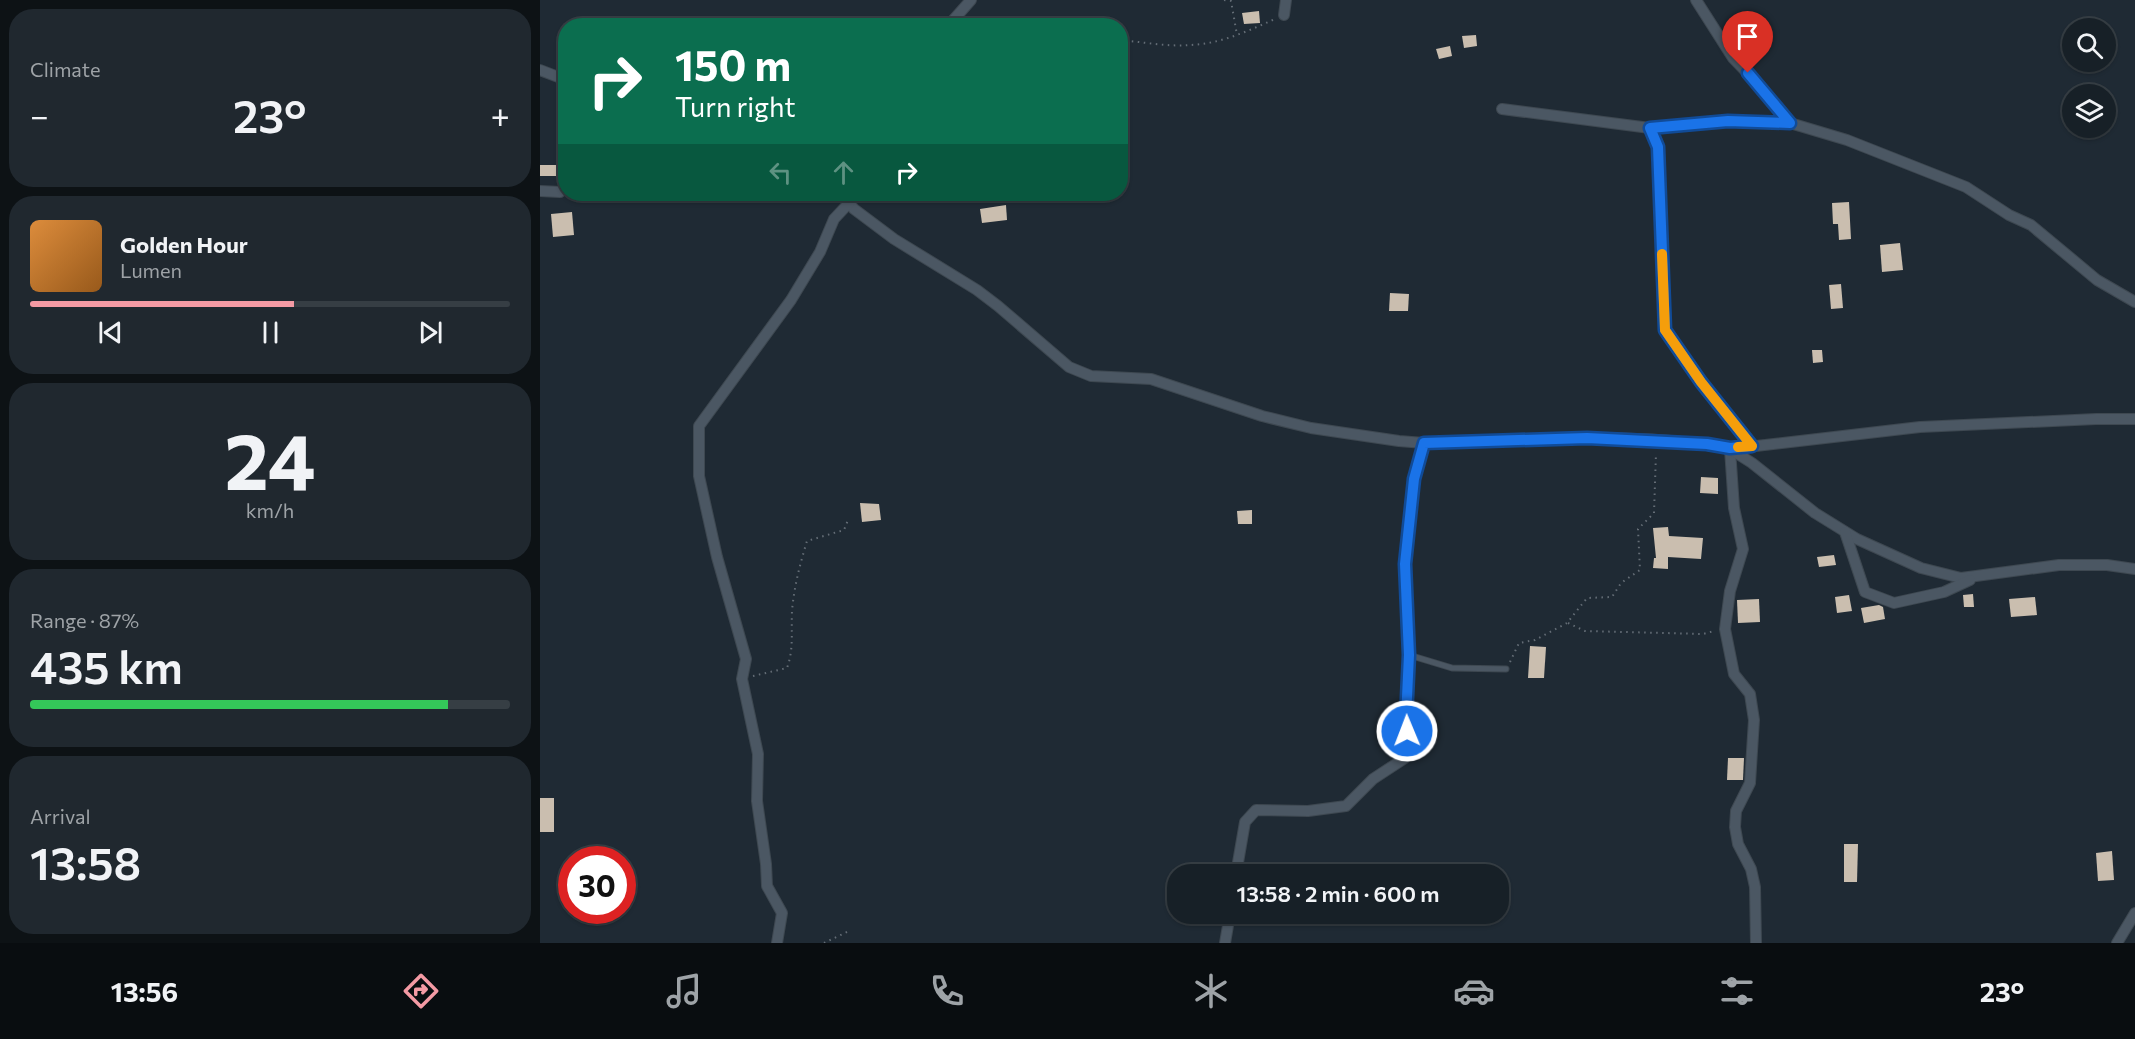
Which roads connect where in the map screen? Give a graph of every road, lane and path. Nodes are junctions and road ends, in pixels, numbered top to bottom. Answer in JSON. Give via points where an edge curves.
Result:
{"nodes":[{"id":1,"x":972,"y":0,"type":"edge"},
{"id":2,"x":1224,"y":0,"type":"edge"},
{"id":3,"x":1286,"y":0,"type":"edge"},
{"id":4,"x":1696,"y":0,"type":"edge"},
{"id":5,"x":1284,"y":15,"type":"joint"},
{"id":6,"x":955,"y":18,"type":"edge"},
{"id":7,"x":1237,"y":35,"type":"junction"},
{"id":8,"x":1128,"y":41,"type":"edge"},
{"id":9,"x":540,"y":70,"type":"edge"},
{"id":10,"x":558,"y":77,"type":"edge"},
{"id":11,"x":1502,"y":109,"type":"dead end"},
{"id":12,"x":1790,"y":123,"type":"junction"},
{"id":13,"x":1650,"y":128,"type":"junction"},
{"id":14,"x":540,"y":191,"type":"edge"},
{"id":15,"x":558,"y":192,"type":"edge"},
{"id":16,"x":849,"y":201,"type":"edge"},
{"id":17,"x":852,"y":201,"type":"edge"},
{"id":18,"x":2135,"y":302,"type":"edge"},
{"id":19,"x":2135,"y":419,"type":"edge"},
{"id":20,"x":1656,"y":441,"type":"junction"},
{"id":21,"x":1424,"y":443,"type":"junction"},
{"id":22,"x":1752,"y":446,"type":"junction"},
{"id":23,"x":1730,"y":448,"type":"junction"},
{"id":24,"x":848,"y":520,"type":"dead end"},
{"id":25,"x":1845,"y":532,"type":"junction"},
{"id":26,"x":2135,"y":569,"type":"edge"},
{"id":27,"x":1978,"y":576,"type":"junction"},
{"id":28,"x":1567,"y":623,"type":"junction"},
{"id":29,"x":1725,"y":629,"type":"junction"},
{"id":30,"x":1409,"y":655,"type":"junction"},
{"id":31,"x":1506,"y":669,"type":"joint"},
{"id":32,"x":742,"y":679,"type":"junction"},
{"id":33,"x":1238,"y":864,"type":"edge"},
{"id":34,"x":2135,"y":913,"type":"edge"},
{"id":35,"x":1228,"y":924,"type":"edge"},
{"id":36,"x":849,"y":931,"type":"dead end"},
{"id":37,"x":777,"y":943,"type":"edge"},
{"id":38,"x":824,"y":943,"type":"edge"},
{"id":39,"x":1225,"y":943,"type":"edge"},
{"id":40,"x":1756,"y":943,"type":"edge"},
{"id":41,"x":2117,"y":943,"type":"edge"}],
"edges":[{"from":1,"to":6,"type":"street"},
{"from":2,"to":7,"type":"path","via":[[1231,1]]},
{"from":3,"to":5,"type":"street"},
{"from":4,"to":12,"type":"street","via":[[1733,58]]},
{"from":5,"to":7,"type":"path"},
{"from":7,"to":8,"type":"path","via":[[1189,46]]},
{"from":9,"to":10,"type":"street"},
{"from":11,"to":13,"type":"street"},
{"from":12,"to":13,"type":"street","via":[[1728,121]]},
{"from":12,"to":18,"type":"street","via":[[1847,140],[1966,187],[2031,225],[2097,280]]},
{"from":13,"to":22,"type":"street","via":[[1658,147],[1665,330]]},
{"from":14,"to":15,"type":"street"},
{"from":16,"to":32,"type":"street","via":[[834,219],[820,252],[791,300],[699,426],[699,476],[746,659]]},
{"from":17,"to":21,"type":"street","via":[[854,209],[894,239],[977,290],[1070,367],[1091,376],[1151,379],[1311,428]]},
{"from":19,"to":22,"type":"street","via":[[1920,426]]},
{"from":20,"to":21,"type":"street","via":[[1587,438]]},
{"from":20,"to":23,"type":"street"},
{"from":20,"to":28,"type":"path","via":[[1654,513],[1638,529],[1640,570],[1621,583],[1612,597],[1587,598]]},
{"from":21,"to":30,"type":"street","via":[[1414,479],[1405,564]]},
{"from":22,"to":23,"type":"street"},
{"from":23,"to":25,"type":"street"},
{"from":23,"to":29,"type":"street","via":[[1734,508],[1743,549],[1730,591]]},
{"from":24,"to":32,"type":"path","via":[[844,530],[807,541],[798,570],[792,609],[792,655],[787,668]]},
{"from":25,"to":27,"type":"street","via":[[1921,568],[1961,578]]},
{"from":25,"to":27,"type":"street","via":[[1865,592],[1894,603],[1944,592]]},
{"from":26,"to":27,"type":"street","via":[[2059,565]]},
{"from":28,"to":29,"type":"path","via":[[1585,631],[1703,634]]},
{"from":28,"to":31,"type":"path","via":[[1535,640],[1519,643]]},
{"from":29,"to":40,"type":"street","via":[[1734,674],[1750,694],[1754,720],[1750,783],[1736,811],[1735,827],[1755,887]]},
{"from":30,"to":31,"type":"lane","via":[[1452,668]]},
{"from":30,"to":33,"type":"street","via":[[1405,758],[1373,779],[1346,806],[1308,811],[1256,810],[1245,822]]},
{"from":32,"to":37,"type":"street","via":[[758,754],[757,801],[767,886],[782,913]]},
{"from":34,"to":41,"type":"street"},
{"from":35,"to":39,"type":"street"},
{"from":36,"to":38,"type":"path"}]}
